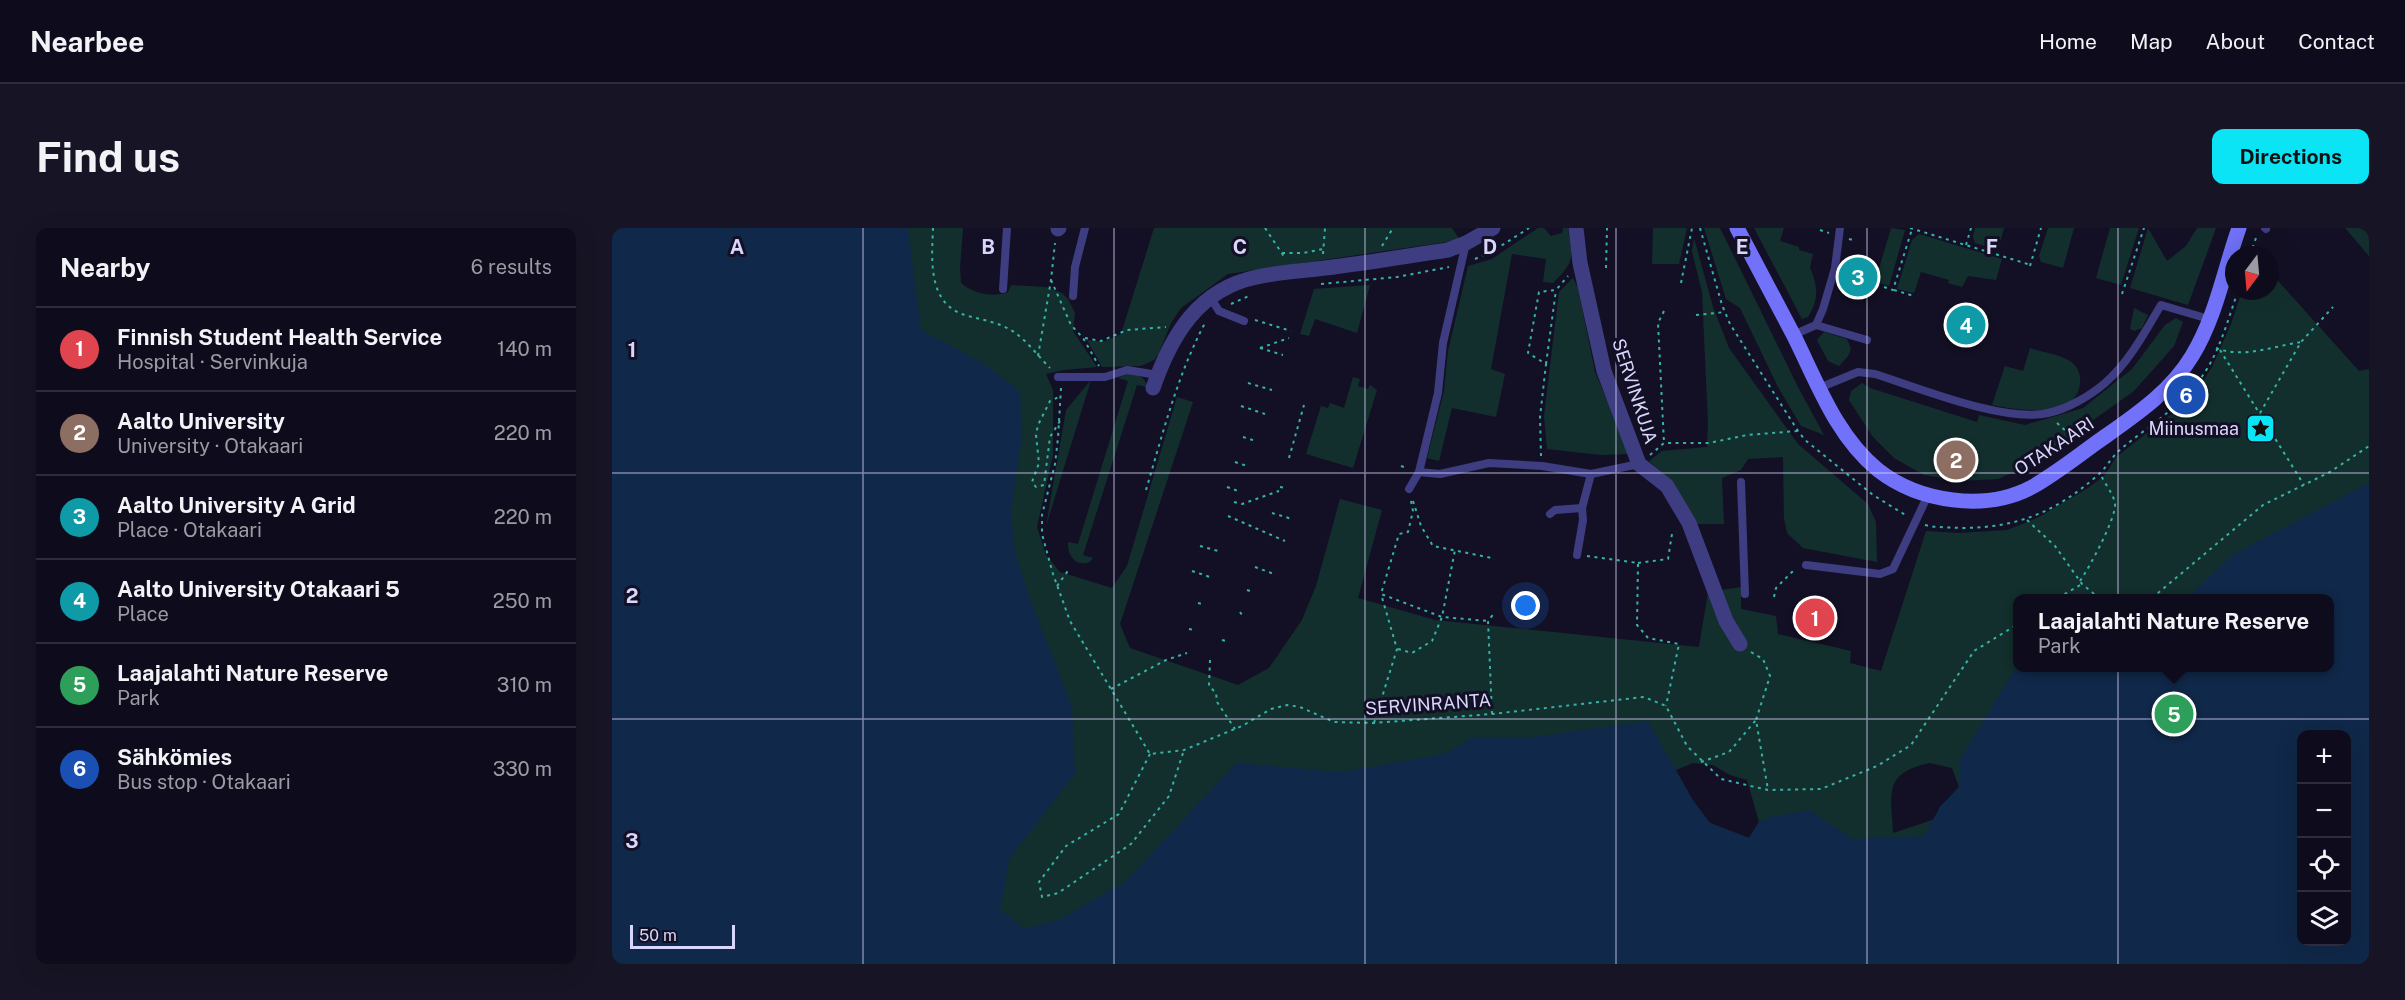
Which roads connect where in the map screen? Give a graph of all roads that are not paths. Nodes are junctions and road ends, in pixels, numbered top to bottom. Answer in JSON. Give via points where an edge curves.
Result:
{"nodes":[{"id":1,"x":1007,"y":228,"type":"edge"},
{"id":2,"x":1085,"y":228,"type":"edge"},
{"id":3,"x":1493,"y":228,"type":"edge"},
{"id":4,"x":1576,"y":228,"type":"edge"},
{"id":5,"x":1737,"y":228,"type":"edge"},
{"id":6,"x":1840,"y":228,"type":"edge"},
{"id":7,"x":2239,"y":228,"type":"edge"},
{"id":8,"x":1466,"y":243,"type":"junction"},
{"id":9,"x":1003,"y":289,"type":"dead end"},
{"id":10,"x":1073,"y":296,"type":"dead end"},
{"id":11,"x":1210,"y":296,"type":"junction"},
{"id":12,"x":2209,"y":319,"type":"junction"},
{"id":13,"x":1244,"y":321,"type":"road end"},
{"id":14,"x":1816,"y":325,"type":"junction"},
{"id":15,"x":1793,"y":335,"type":"junction"},
{"id":16,"x":1868,"y":340,"type":"dead end"},
{"id":17,"x":1058,"y":377,"type":"road end"},
{"id":18,"x":1156,"y":382,"type":"joint"},
{"id":19,"x":1819,"y":388,"type":"junction"},
{"id":20,"x":1639,"y":464,"type":"junction"},
{"id":21,"x":1419,"y":472,"type":"junction"},
{"id":22,"x":1591,"y":474,"type":"junction"},
{"id":23,"x":1741,"y":482,"type":"dead end"},
{"id":24,"x":1409,"y":489,"type":"road end"},
{"id":25,"x":1928,"y":495,"type":"junction"},
{"id":26,"x":1582,"y":508,"type":"junction"},
{"id":27,"x":1550,"y":514,"type":"dead end"},
{"id":28,"x":1577,"y":555,"type":"road end"},
{"id":29,"x":1806,"y":565,"type":"road end"},
{"id":30,"x":1745,"y":594,"type":"dead end"},
{"id":31,"x":1740,"y":644,"type":"road end"}],
"edges":[{"from":1,"to":9,"type":"lane"},
{"from":2,"to":10,"type":"lane","via":[[1075,267]]},
{"from":3,"to":8,"type":"street"},
{"from":4,"to":20,"type":"street","name":"SERVINKUJA","via":[[1604,371]]},
{"from":5,"to":15,"type":"street","name":"OTAKAARI"},
{"from":6,"to":14,"type":"lane","via":[[1835,268]]},
{"from":7,"to":12,"type":"street","name":"OTAKAARI"},
{"from":8,"to":11,"type":"street","via":[[1240,281]]},
{"from":8,"to":21,"type":"lane"},
{"from":11,"to":13,"type":"lane","via":[[1219,311]]},
{"from":11,"to":18,"type":"street","via":[[1174,338]]},
{"from":12,"to":19,"type":"lane","via":[[2161,305],[2141,339],[2104,385],[2046,414],[1982,408],[1858,372]]},
{"from":12,"to":25,"type":"street","name":"OTAKAARI","via":[[2192,357],[2172,383],[2146,408],[2047,478],[2030,488],[1996,498],[1962,500]]},
{"from":14,"to":15,"type":"lane"},
{"from":14,"to":16,"type":"lane"},
{"from":15,"to":19,"type":"street","name":"OTAKAARI"},
{"from":17,"to":18,"type":"lane","via":[[1105,377],[1127,370]]},
{"from":19,"to":25,"type":"street","name":"OTAKAARI","via":[[1840,426],[1863,456],[1892,479]]},
{"from":20,"to":22,"type":"lane"},
{"from":20,"to":31,"type":"street","name":"SERVINKUJA","via":[[1667,486],[1689,523],[1726,621]]},
{"from":21,"to":22,"type":"lane","via":[[1440,474],[1489,463]]},
{"from":21,"to":24,"type":"lane"},
{"from":22,"to":26,"type":"lane"},
{"from":23,"to":30,"type":"lane"},
{"from":25,"to":29,"type":"lane","via":[[1893,569],[1880,574]]},
{"from":26,"to":27,"type":"lane"},
{"from":26,"to":28,"type":"lane"}]}
